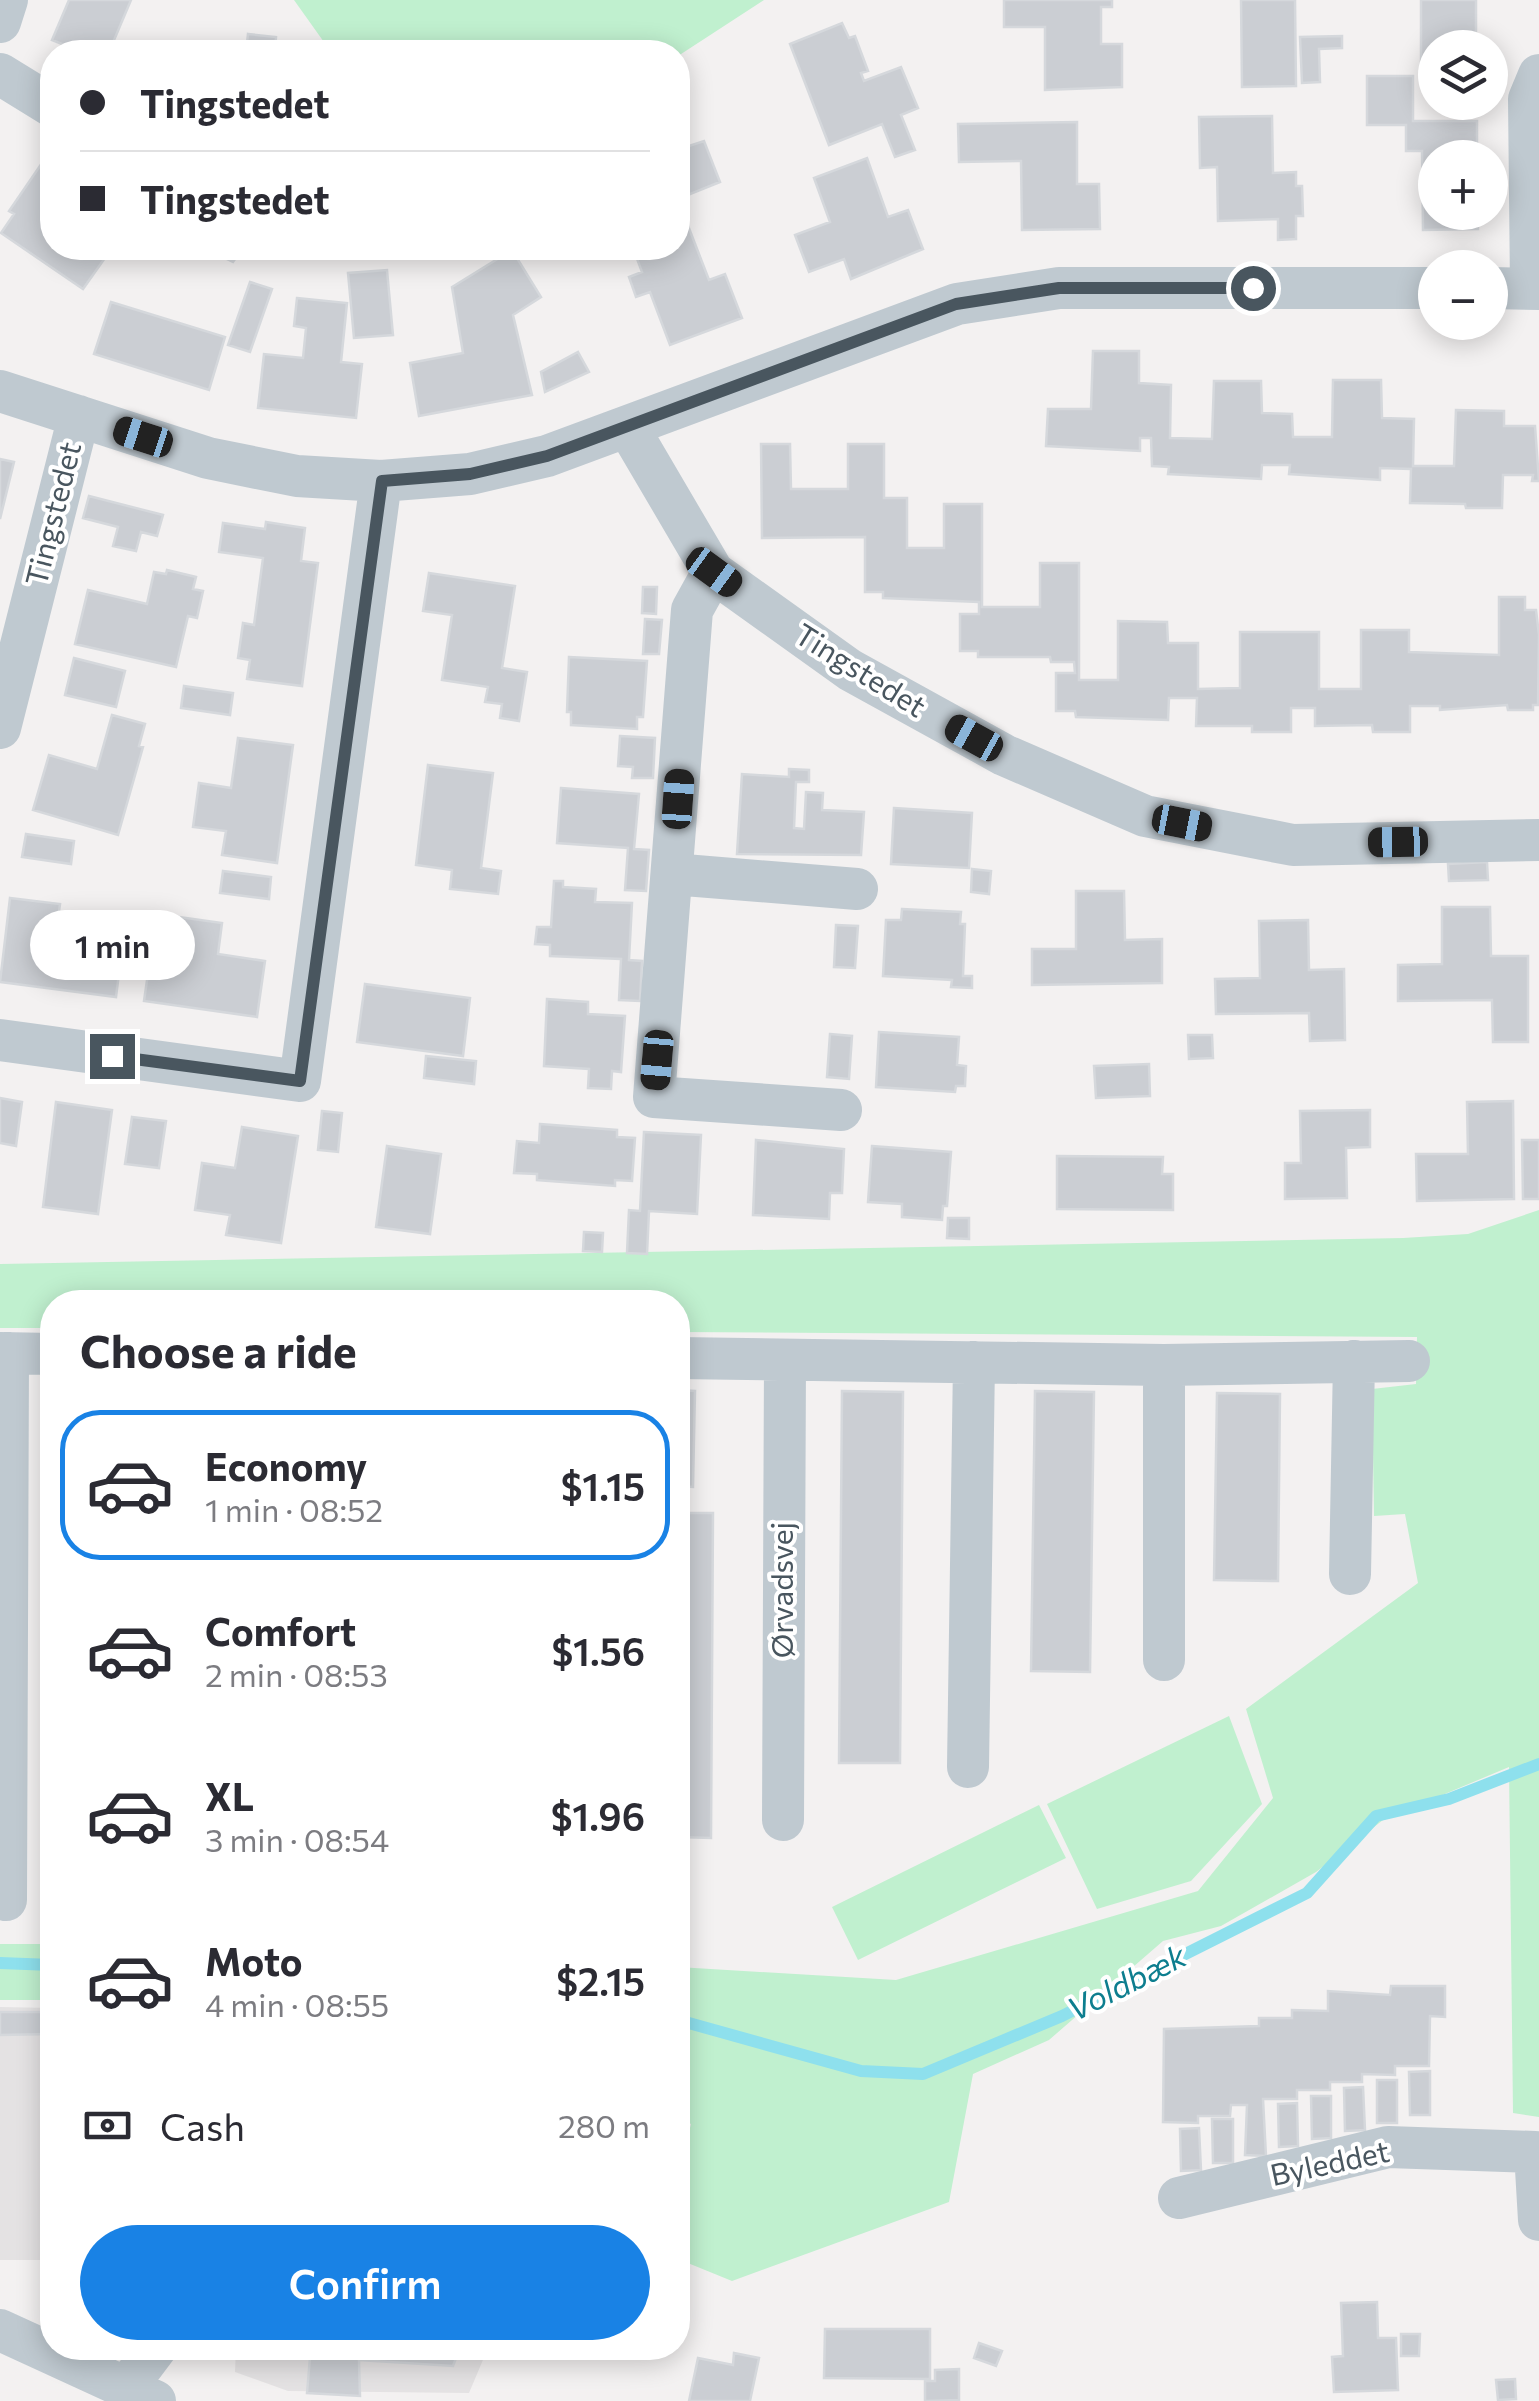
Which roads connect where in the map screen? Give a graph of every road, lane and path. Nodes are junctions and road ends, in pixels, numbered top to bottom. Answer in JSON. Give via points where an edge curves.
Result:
{"nodes":[{"id":1,"x":7,"y":0,"type":"edge"},
{"id":2,"x":0,"y":22,"type":"edge"},
{"id":3,"x":0,"y":74,"type":"edge"},
{"id":4,"x":1539,"y":75,"type":"edge"},
{"id":5,"x":40,"y":99,"type":"edge"},
{"id":6,"x":1418,"y":288,"type":"edge"},
{"id":7,"x":1520,"y":288,"type":"edge"},
{"id":8,"x":0,"y":390,"type":"edge"},
{"id":9,"x":79,"y":416,"type":"junction"},
{"id":10,"x":628,"y":429,"type":"junction"},
{"id":11,"x":382,"y":481,"type":"junction"},
{"id":12,"x":714,"y":572,"type":"junction"},
{"id":13,"x":0,"y":728,"type":"edge"},
{"id":14,"x":1539,"y":840,"type":"edge"},
{"id":15,"x":672,"y":874,"type":"junction"},
{"id":16,"x":857,"y":889,"type":"dead end"},
{"id":17,"x":0,"y":1040,"type":"edge"},
{"id":18,"x":841,"y":1110,"type":"dead end"},
{"id":19,"x":4,"y":1354,"type":"edge"},
{"id":20,"x":40,"y":1354,"type":"edge"},
{"id":21,"x":690,"y":1358,"type":"edge"},
{"id":22,"x":786,"y":1360,"type":"junction"},
{"id":23,"x":1354,"y":1361,"type":"junction"},
{"id":24,"x":1409,"y":1361,"type":"dead end"},
{"id":25,"x":974,"y":1362,"type":"junction"},
{"id":26,"x":1164,"y":1364,"type":"junction"},
{"id":27,"x":1350,"y":1574,"type":"dead end"},
{"id":28,"x":1164,"y":1660,"type":"dead end"},
{"id":29,"x":968,"y":1767,"type":"dead end"},
{"id":30,"x":783,"y":1820,"type":"dead end"},
{"id":31,"x":6,"y":1900,"type":"dead end"},
{"id":32,"x":1179,"y":2198,"type":"dead end"},
{"id":33,"x":1539,"y":2220,"type":"edge"},
{"id":34,"x":0,"y":2330,"type":"edge"},
{"id":35,"x":40,"y":2348,"type":"edge"},
{"id":36,"x":66,"y":2360,"type":"edge"},
{"id":37,"x":152,"y":2360,"type":"edge"},
{"id":38,"x":141,"y":2394,"type":"edge"}],
"edges":[{"from":1,"to":2,"type":"street"},
{"from":3,"to":5,"type":"street"},
{"from":4,"to":7,"type":"street","via":[[1529,99]]},
{"from":6,"to":10,"type":"street","name":"Tingstedet","via":[[1059,288],[956,304]]},
{"from":8,"to":9,"type":"street","name":"Tingstedet"},
{"from":9,"to":11,"type":"street","name":"Tingstedet","via":[[208,458],[297,476]]},
{"from":9,"to":13,"type":"street","name":"Tingstedet"},
{"from":10,"to":11,"type":"street","name":"Tingstedet","via":[[470,474]]},
{"from":10,"to":12,"type":"street","name":"Tingstedet"},
{"from":11,"to":17,"type":"street","via":[[300,1081]]},
{"from":12,"to":14,"type":"street","name":"Tingstedet","via":[[850,670],[1004,756],[1145,816],[1293,844]]},
{"from":12,"to":15,"type":"street","via":[[692,610]]},
{"from":15,"to":16,"type":"street"},
{"from":15,"to":18,"type":"street","via":[[654,1097]]},
{"from":19,"to":20,"type":"street"},
{"from":19,"to":31,"type":"street"},
{"from":21,"to":22,"type":"street"},
{"from":22,"to":25,"type":"street"},
{"from":22,"to":30,"type":"street","name":"Ørvadsvej"},
{"from":23,"to":24,"type":"street"},
{"from":23,"to":26,"type":"street"},
{"from":23,"to":27,"type":"street"},
{"from":25,"to":26,"type":"street"},
{"from":25,"to":29,"type":"street"},
{"from":26,"to":28,"type":"street"},
{"from":32,"to":33,"type":"street","name":"Byleddet","via":[[1388,2147],[1535,2152]]},
{"from":34,"to":35,"type":"street"},
{"from":36,"to":38,"type":"street"},
{"from":37,"to":38,"type":"street"}]}
